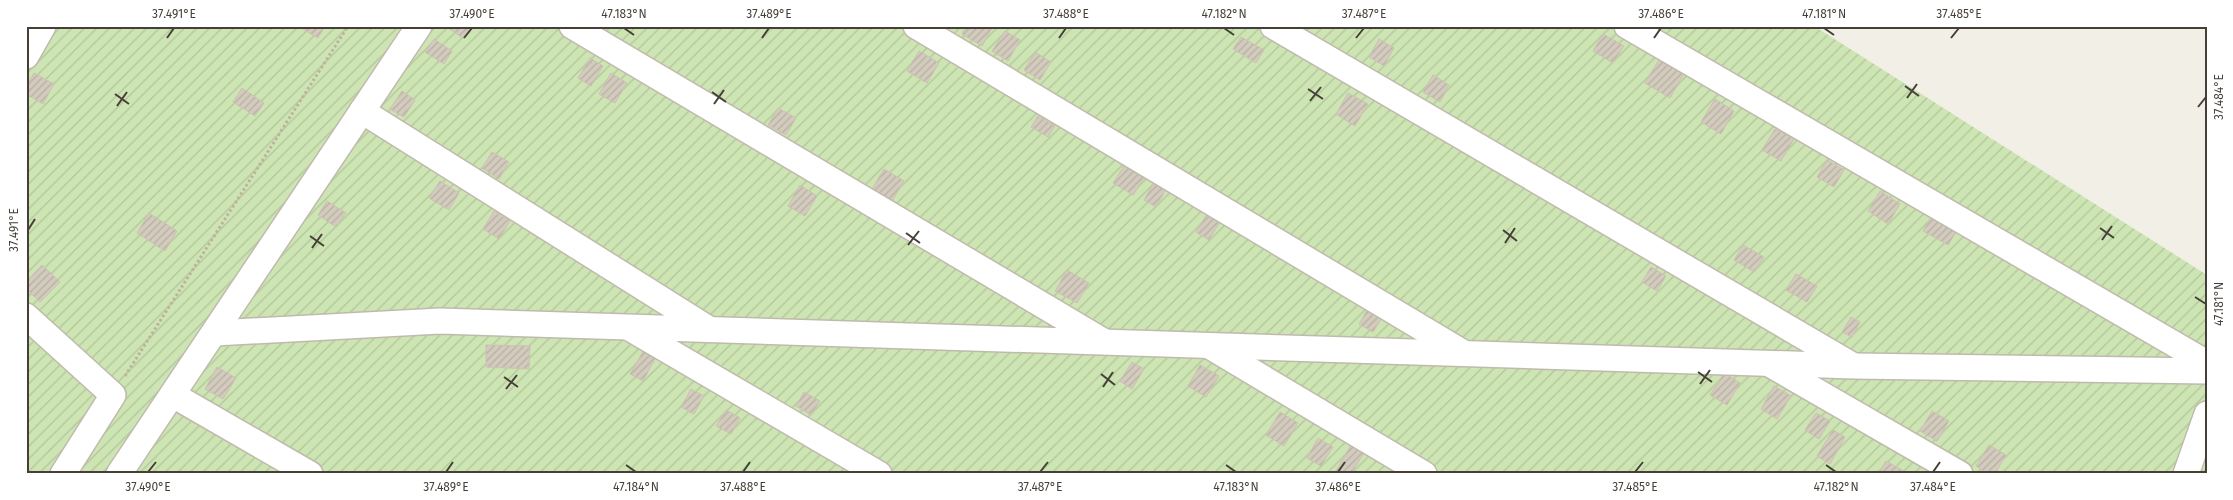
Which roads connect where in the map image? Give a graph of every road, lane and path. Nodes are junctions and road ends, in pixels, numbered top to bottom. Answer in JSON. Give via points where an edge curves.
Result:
{"nodes":[{"id":1,"x":43,"y":26,"type":"edge"},
{"id":2,"x":348,"y":26,"type":"edge"},
{"id":3,"x":418,"y":26,"type":"edge"},
{"id":4,"x":572,"y":26,"type":"edge"},
{"id":5,"x":916,"y":26,"type":"edge"},
{"id":6,"x":1273,"y":26,"type":"edge"},
{"id":7,"x":1627,"y":26,"type":"edge"},
{"id":8,"x":26,"y":56,"type":"edge"},
{"id":9,"x":362,"y":111,"type":"junction"},
{"id":10,"x":26,"y":316,"type":"edge"},
{"id":11,"x":627,"y":327,"type":"junction"},
{"id":12,"x":710,"y":329,"type":"junction"},
{"id":13,"x":215,"y":333,"type":"junction"},
{"id":14,"x":1105,"y":342,"type":"junction"},
{"id":15,"x":1208,"y":346,"type":"junction"},
{"id":16,"x":1465,"y":354,"type":"junction"},
{"id":17,"x":2207,"y":363,"type":"edge"},
{"id":18,"x":1769,"y":364,"type":"junction"},
{"id":19,"x":1854,"y":366,"type":"junction"},
{"id":20,"x":2207,"y":372,"type":"edge"},
{"id":21,"x":113,"y":395,"type":"junction"},
{"id":22,"x":173,"y":395,"type":"junction"},
{"id":23,"x":2207,"y":414,"type":"edge"},
{"id":24,"x":63,"y":474,"type":"edge"},
{"id":25,"x":119,"y":474,"type":"edge"},
{"id":26,"x":310,"y":474,"type":"edge"},
{"id":27,"x":879,"y":474,"type":"edge"},
{"id":28,"x":1424,"y":474,"type":"edge"},
{"id":29,"x":1960,"y":474,"type":"edge"},
{"id":30,"x":2186,"y":474,"type":"edge"}],
"edges":[{"from":1,"to":8,"type":"lane"},
{"from":2,"to":21,"type":"path"},
{"from":3,"to":9,"type":"lane"},
{"from":4,"to":14,"type":"lane"},
{"from":5,"to":16,"type":"lane"},
{"from":6,"to":19,"type":"lane"},
{"from":7,"to":17,"type":"lane"},
{"from":9,"to":12,"type":"lane"},
{"from":9,"to":13,"type":"lane"},
{"from":10,"to":21,"type":"lane"},
{"from":11,"to":12,"type":"lane"},
{"from":11,"to":13,"type":"lane","via":[[440,321]]},
{"from":11,"to":27,"type":"lane"},
{"from":12,"to":14,"type":"lane"},
{"from":13,"to":22,"type":"lane"},
{"from":14,"to":15,"type":"lane"},
{"from":15,"to":16,"type":"lane"},
{"from":15,"to":28,"type":"lane"},
{"from":16,"to":18,"type":"lane"},
{"from":18,"to":19,"type":"lane"},
{"from":18,"to":29,"type":"lane"},
{"from":19,"to":20,"type":"lane"},
{"from":21,"to":24,"type":"lane"},
{"from":22,"to":25,"type":"lane"},
{"from":22,"to":26,"type":"lane"},
{"from":23,"to":30,"type":"lane"}]}
